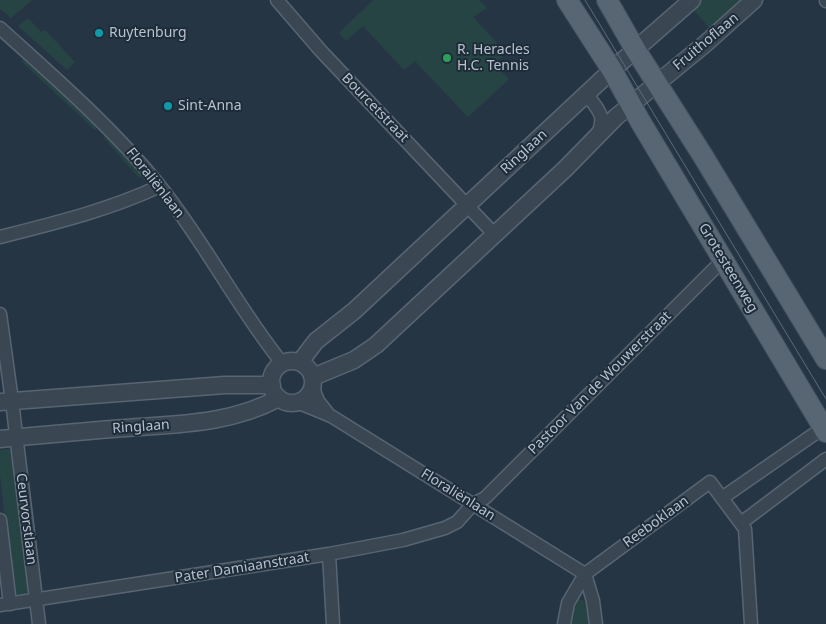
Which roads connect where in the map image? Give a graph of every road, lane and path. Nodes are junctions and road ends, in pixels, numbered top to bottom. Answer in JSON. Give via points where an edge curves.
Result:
{"nodes":[{"id":1,"x":568,"y":0,"type":"edge"},
{"id":2,"x":607,"y":0,"type":"edge"},
{"id":3,"x":692,"y":0,"type":"edge"},
{"id":4,"x":754,"y":0,"type":"edge"},
{"id":5,"x":280,"y":4,"type":"edge"},
{"id":6,"x":0,"y":28,"type":"edge"},
{"id":7,"x":635,"y":49,"type":"junction"},
{"id":8,"x":612,"y":70,"type":"junction"},
{"id":9,"x":656,"y":83,"type":"junction"},
{"id":10,"x":581,"y":98,"type":"junction"},
{"id":11,"x":630,"y":104,"type":"junction"},
{"id":12,"x":598,"y":134,"type":"junction"},
{"id":13,"x":160,"y":186,"type":"junction"},
{"id":14,"x":467,"y":205,"type":"junction"},
{"id":15,"x":495,"y":235,"type":"junction"},
{"id":16,"x":0,"y":237,"type":"edge"},
{"id":17,"x":724,"y":259,"type":"junction"},
{"id":18,"x":0,"y":314,"type":"edge"},
{"id":19,"x":826,"y":359,"type":"edge"},
{"id":20,"x":300,"y":362,"type":"junction"},
{"id":21,"x":282,"y":363,"type":"junction"},
{"id":22,"x":313,"y":382,"type":"junction"},
{"id":23,"x":275,"y":392,"type":"junction"},
{"id":24,"x":6,"y":402,"type":"edge"},
{"id":25,"x":297,"y":402,"type":"junction"},
{"id":26,"x":331,"y":416,"type":"junction"},
{"id":27,"x":824,"y":430,"type":"edge"},
{"id":28,"x":8,"y":438,"type":"edge"},
{"id":29,"x":826,"y":459,"type":"edge"},
{"id":30,"x":722,"y":498,"type":"junction"},
{"id":31,"x":473,"y":504,"type":"junction"},
{"id":32,"x":0,"y":520,"type":"edge"},
{"id":33,"x":741,"y":523,"type":"junction"},
{"id":34,"x":329,"y":554,"type":"junction"},
{"id":35,"x":585,"y":574,"type":"junction"},
{"id":36,"x":36,"y":600,"type":"junction"},
{"id":37,"x":5,"y":605,"type":"edge"},
{"id":38,"x":39,"y":624,"type":"edge"},
{"id":39,"x":334,"y":624,"type":"edge"},
{"id":40,"x":564,"y":624,"type":"edge"},
{"id":41,"x":596,"y":624,"type":"edge"},
{"id":42,"x":751,"y":624,"type":"edge"}],
"edges":[{"from":1,"to":8,"type":"main road"},
{"from":2,"to":7,"type":"main road"},
{"from":3,"to":7,"type":"street"},
{"from":4,"to":9,"type":"street","name":"Fruithoflaan"},
{"from":5,"to":14,"type":"street","name":"Bourcetstraat"},
{"from":6,"to":13,"type":"street","name":"Floraliënlaan","via":[[112,131]]},
{"from":7,"to":8,"type":"street","name":"Ringlaan"},
{"from":7,"to":9,"type":"main road"},
{"from":8,"to":10,"type":"street","name":"Ringlaan"},
{"from":8,"to":11,"type":"main road","name":"Grotesteenweg"},
{"from":9,"to":11,"type":"street","name":"Fruithoflaan"},
{"from":9,"to":19,"type":"main road"},
{"from":10,"to":12,"type":"street","via":[[591,100],[602,116]]},
{"from":10,"to":14,"type":"street","name":"Ringlaan"},
{"from":11,"to":12,"type":"street"},
{"from":11,"to":17,"type":"main road","name":"Grotesteenweg"},
{"from":12,"to":15,"type":"street"},
{"from":13,"to":16,"type":"street","via":[[70,219]]},
{"from":13,"to":21,"type":"street","name":"Floraliënlaan"},
{"from":14,"to":15,"type":"street"},
{"from":14,"to":20,"type":"street","name":"Ringlaan","via":[[354,312],[316,341]]},
{"from":15,"to":22,"type":"street","via":[[376,344]]},
{"from":17,"to":27,"type":"main road","name":"Grotesteenweg"},
{"from":17,"to":31,"type":"street","name":"Pastoor Van de Wouwerstraat","via":[[485,498]]},
{"from":18,"to":24,"type":"street","name":"Ceurvorstlaan"},
{"from":20,"to":21,"type":"street"},
{"from":20,"to":22,"type":"street","via":[[310,370]]},
{"from":21,"to":23,"type":"street","via":[[272,375]]},
{"from":22,"to":25,"type":"street","via":[[307,398]]},
{"from":22,"to":26,"type":"street","name":"Floraliënlaan","via":[[318,401]]},
{"from":23,"to":24,"type":"street","via":[[225,385]]},
{"from":23,"to":25,"type":"street","via":[[285,402]]},
{"from":23,"to":28,"type":"street","name":"Ringlaan","via":[[260,408],[203,422]]},
{"from":24,"to":28,"type":"street","name":"Ceurvorstlaan"},
{"from":25,"to":26,"type":"street","name":"Floraliënlaan"},
{"from":26,"to":31,"type":"street","name":"Floraliënlaan"},
{"from":27,"to":30,"type":"street"},
{"from":28,"to":36,"type":"street","name":"Ceurvorstlaan"},
{"from":29,"to":33,"type":"street"},
{"from":30,"to":33,"type":"street"},
{"from":30,"to":35,"type":"street","name":"Reeboklaan","via":[[710,482]]},
{"from":31,"to":34,"type":"street","name":"Pater Damiaanstraat","via":[[457,522],[445,528],[403,540]]},
{"from":31,"to":35,"type":"street","name":"Floraliënlaan"},
{"from":32,"to":37,"type":"street","name":"Ceurvorstlaan"},
{"from":33,"to":42,"type":"street","via":[[745,529]]},
{"from":34,"to":36,"type":"street","name":"Pater Damiaanstraat"},
{"from":34,"to":39,"type":"street"},
{"from":35,"to":40,"type":"street","via":[[568,603]]},
{"from":35,"to":41,"type":"street"},
{"from":36,"to":37,"type":"street","name":"Pater Damiaanstraat"},
{"from":36,"to":38,"type":"street","name":"Ceurvorstlaan"}]}
